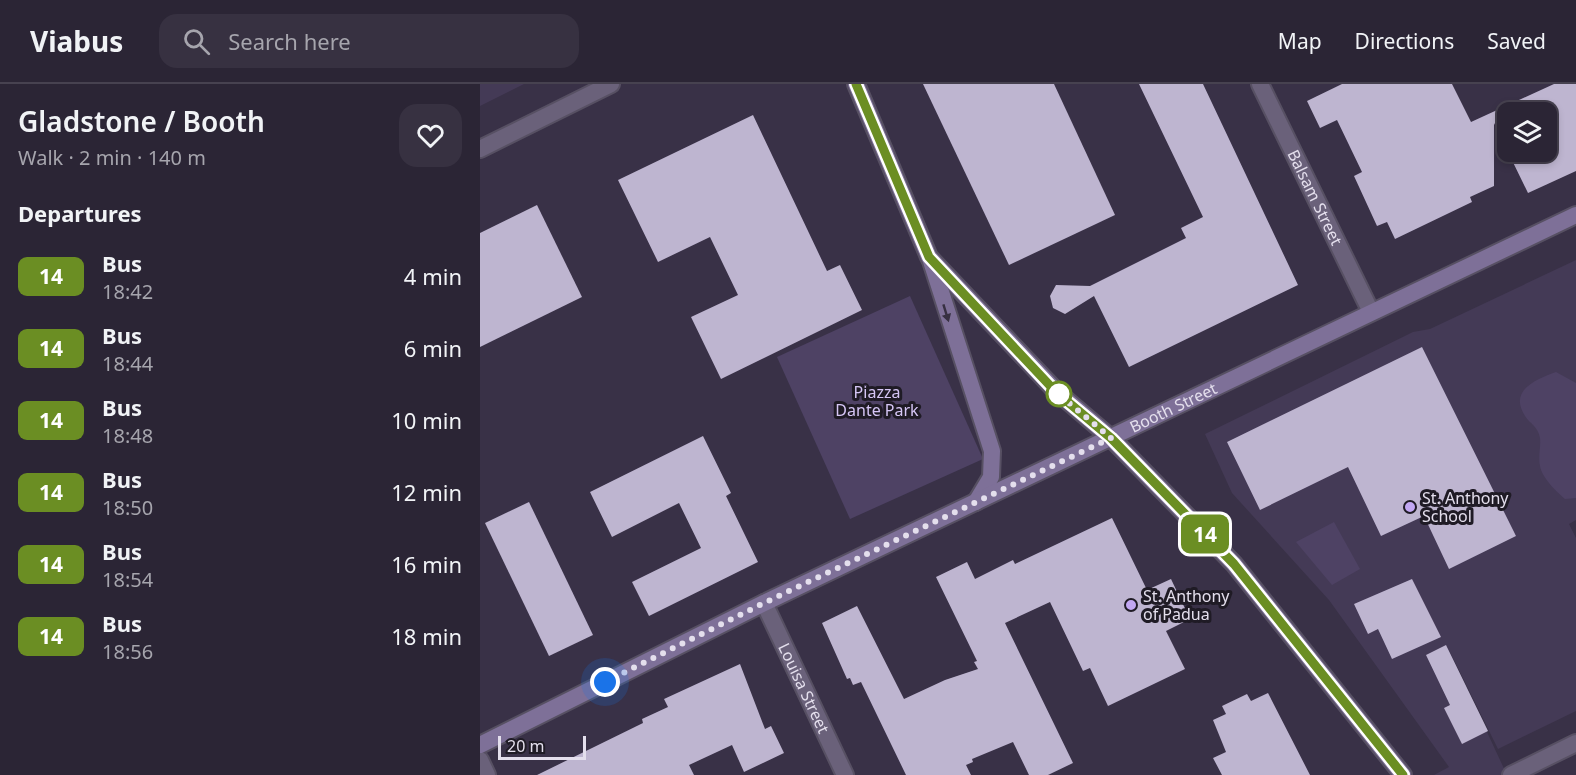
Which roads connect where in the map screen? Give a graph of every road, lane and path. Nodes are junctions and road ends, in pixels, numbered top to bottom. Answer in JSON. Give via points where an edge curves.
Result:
{"nodes":[{"id":1,"x":611,"y":84,"type":"edge"},
{"id":2,"x":856,"y":84,"type":"edge"},
{"id":3,"x":1260,"y":84,"type":"edge"},
{"id":4,"x":480,"y":149,"type":"edge"},
{"id":5,"x":1576,"y":215,"type":"edge"},
{"id":6,"x":929,"y":257,"type":"junction"},
{"id":7,"x":1371,"y":312,"type":"junction"},
{"id":8,"x":1111,"y":438,"type":"junction"},
{"id":9,"x":976,"y":502,"type":"junction"},
{"id":10,"x":764,"y":603,"type":"junction"},
{"id":11,"x":1576,"y":742,"type":"edge"},
{"id":12,"x":480,"y":745,"type":"edge"},
{"id":13,"x":480,"y":760,"type":"edge"},
{"id":14,"x":487,"y":775,"type":"edge"},
{"id":15,"x":845,"y":775,"type":"edge"},
{"id":16,"x":1403,"y":775,"type":"edge"},
{"id":17,"x":1511,"y":775,"type":"edge"}],
"edges":[{"from":1,"to":4,"type":"street"},
{"from":2,"to":6,"type":"main road"},
{"from":3,"to":7,"type":"street","name":"Balsam Street"},
{"from":5,"to":7,"type":"main road","name":"Booth Street"},
{"from":6,"to":8,"type":"main road","via":[[1056,392]]},
{"from":6,"to":9,"type":"main road","one_way":true,"via":[[992,451],[991,477]]},
{"from":7,"to":8,"type":"main road","name":"Booth Street"},
{"from":8,"to":9,"type":"main road","name":"Booth Street"},
{"from":8,"to":16,"type":"main road","via":[[1234,564]]},
{"from":9,"to":10,"type":"main road","name":"Booth Street"},
{"from":10,"to":12,"type":"main road","name":"Booth Street"},
{"from":10,"to":15,"type":"street","name":"Louisa Street"},
{"from":11,"to":17,"type":"street"},
{"from":13,"to":14,"type":"street"}]}
